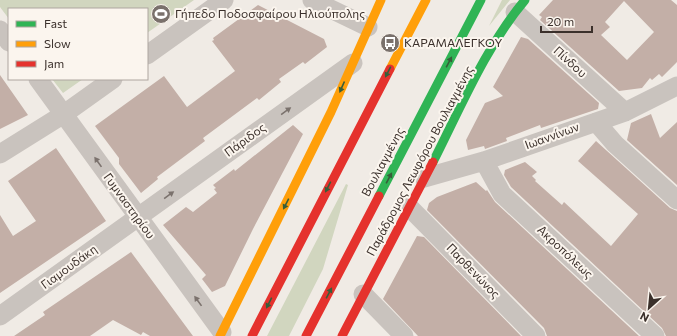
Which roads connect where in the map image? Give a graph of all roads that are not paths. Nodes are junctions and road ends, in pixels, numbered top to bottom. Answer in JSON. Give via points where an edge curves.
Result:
{"nodes":[{"id":1,"x":224,"y":0,"type":"edge"},
{"id":2,"x":312,"y":0,"type":"edge"},
{"id":3,"x":381,"y":0,"type":"edge"},
{"id":4,"x":426,"y":0,"type":"edge"},
{"id":5,"x":481,"y":0,"type":"edge"},
{"id":6,"x":520,"y":6,"type":"edge"},
{"id":7,"x":368,"y":28,"type":"junction"},
{"id":8,"x":0,"y":30,"type":"edge"},
{"id":9,"x":8,"y":41,"type":"edge"},
{"id":10,"x":148,"y":54,"type":"edge"},
{"id":11,"x":353,"y":63,"type":"junction"},
{"id":12,"x":39,"y":80,"type":"edge"},
{"id":13,"x":112,"y":80,"type":"edge"},
{"id":14,"x":674,"y":91,"type":"edge"},
{"id":15,"x":625,"y":112,"type":"junction"},
{"id":16,"x":64,"y":114,"type":"junction"},
{"id":17,"x":596,"y":122,"type":"junction"},
{"id":18,"x":0,"y":154,"type":"edge"},
{"id":19,"x":484,"y":161,"type":"junction"},
{"id":20,"x":424,"y":178,"type":"junction"},
{"id":21,"x":677,"y":200,"type":"edge"},
{"id":22,"x":409,"y":206,"type":"junction"},
{"id":23,"x":137,"y":218,"type":"junction"},
{"id":24,"x":363,"y":294,"type":"junction"},
{"id":25,"x":0,"y":316,"type":"edge"},
{"id":26,"x":221,"y":334,"type":"edge"},
{"id":27,"x":252,"y":336,"type":"edge"},
{"id":28,"x":306,"y":336,"type":"edge"},
{"id":29,"x":342,"y":336,"type":"edge"},
{"id":30,"x":404,"y":336,"type":"edge"},
{"id":31,"x":536,"y":336,"type":"edge"},
{"id":32,"x":655,"y":336,"type":"edge"}],
"edges":[{"from":1,"to":10,"type":"street"},
{"from":2,"to":7,"type":"street"},
{"from":3,"to":7,"type":"main road"},
{"from":4,"to":27,"type":"main road","one_way":true},
{"from":28,"to":5,"type":"main road","name":"Βουλιαγμένης","one_way":true},
{"from":6,"to":15,"type":"street","name":"Πίνδου"},
{"from":6,"to":20,"type":"main road","name":"Παράδρομος Λεωφόρου Βουλιαγμένης","via":[[488,56]]},
{"from":7,"to":11,"type":"main road"},
{"from":8,"to":9,"type":"street"},
{"from":23,"to":11,"type":"street","name":"Πάριδος","one_way":true},
{"from":11,"to":26,"type":"main road","one_way":true,"via":[[311,155]]},
{"from":12,"to":16,"type":"street","name":"Γυμναστηρίου"},
{"from":13,"to":16,"type":"street"},
{"from":14,"to":15,"type":"street","name":"Ιωαννίνων"},
{"from":15,"to":17,"type":"street","name":"Ιωαννίνων"},
{"from":16,"to":18,"type":"street"},
{"from":23,"to":16,"type":"street","name":"Γυμναστηρίου","one_way":true},
{"from":17,"to":19,"type":"street","name":"Ιωαννίνων"},
{"from":17,"to":21,"type":"street","via":[[615,144]]},
{"from":19,"to":20,"type":"street","name":"Ιωαννίνων"},
{"from":19,"to":32,"type":"street","name":"Ακροπόλεως","via":[[502,194]]},
{"from":20,"to":22,"type":"main road","name":"Παράδρομος Λεωφόρου Βουλιαγμένης"},
{"from":22,"to":24,"type":"main road","name":"Παράδρομος Λεωφόρου Βουλιαγμένης"},
{"from":22,"to":31,"type":"street","name":"Παρθενώνος"},
{"from":23,"to":25,"type":"street","name":"Γιαμουδάκη"},
{"from":26,"to":23,"type":"street","name":"Γυμναστηρίου","one_way":true},
{"from":24,"to":29,"type":"main road","name":"Παράδρομος Λεωφόρου Βουλιαγμένης"},
{"from":24,"to":30,"type":"street"}]}
